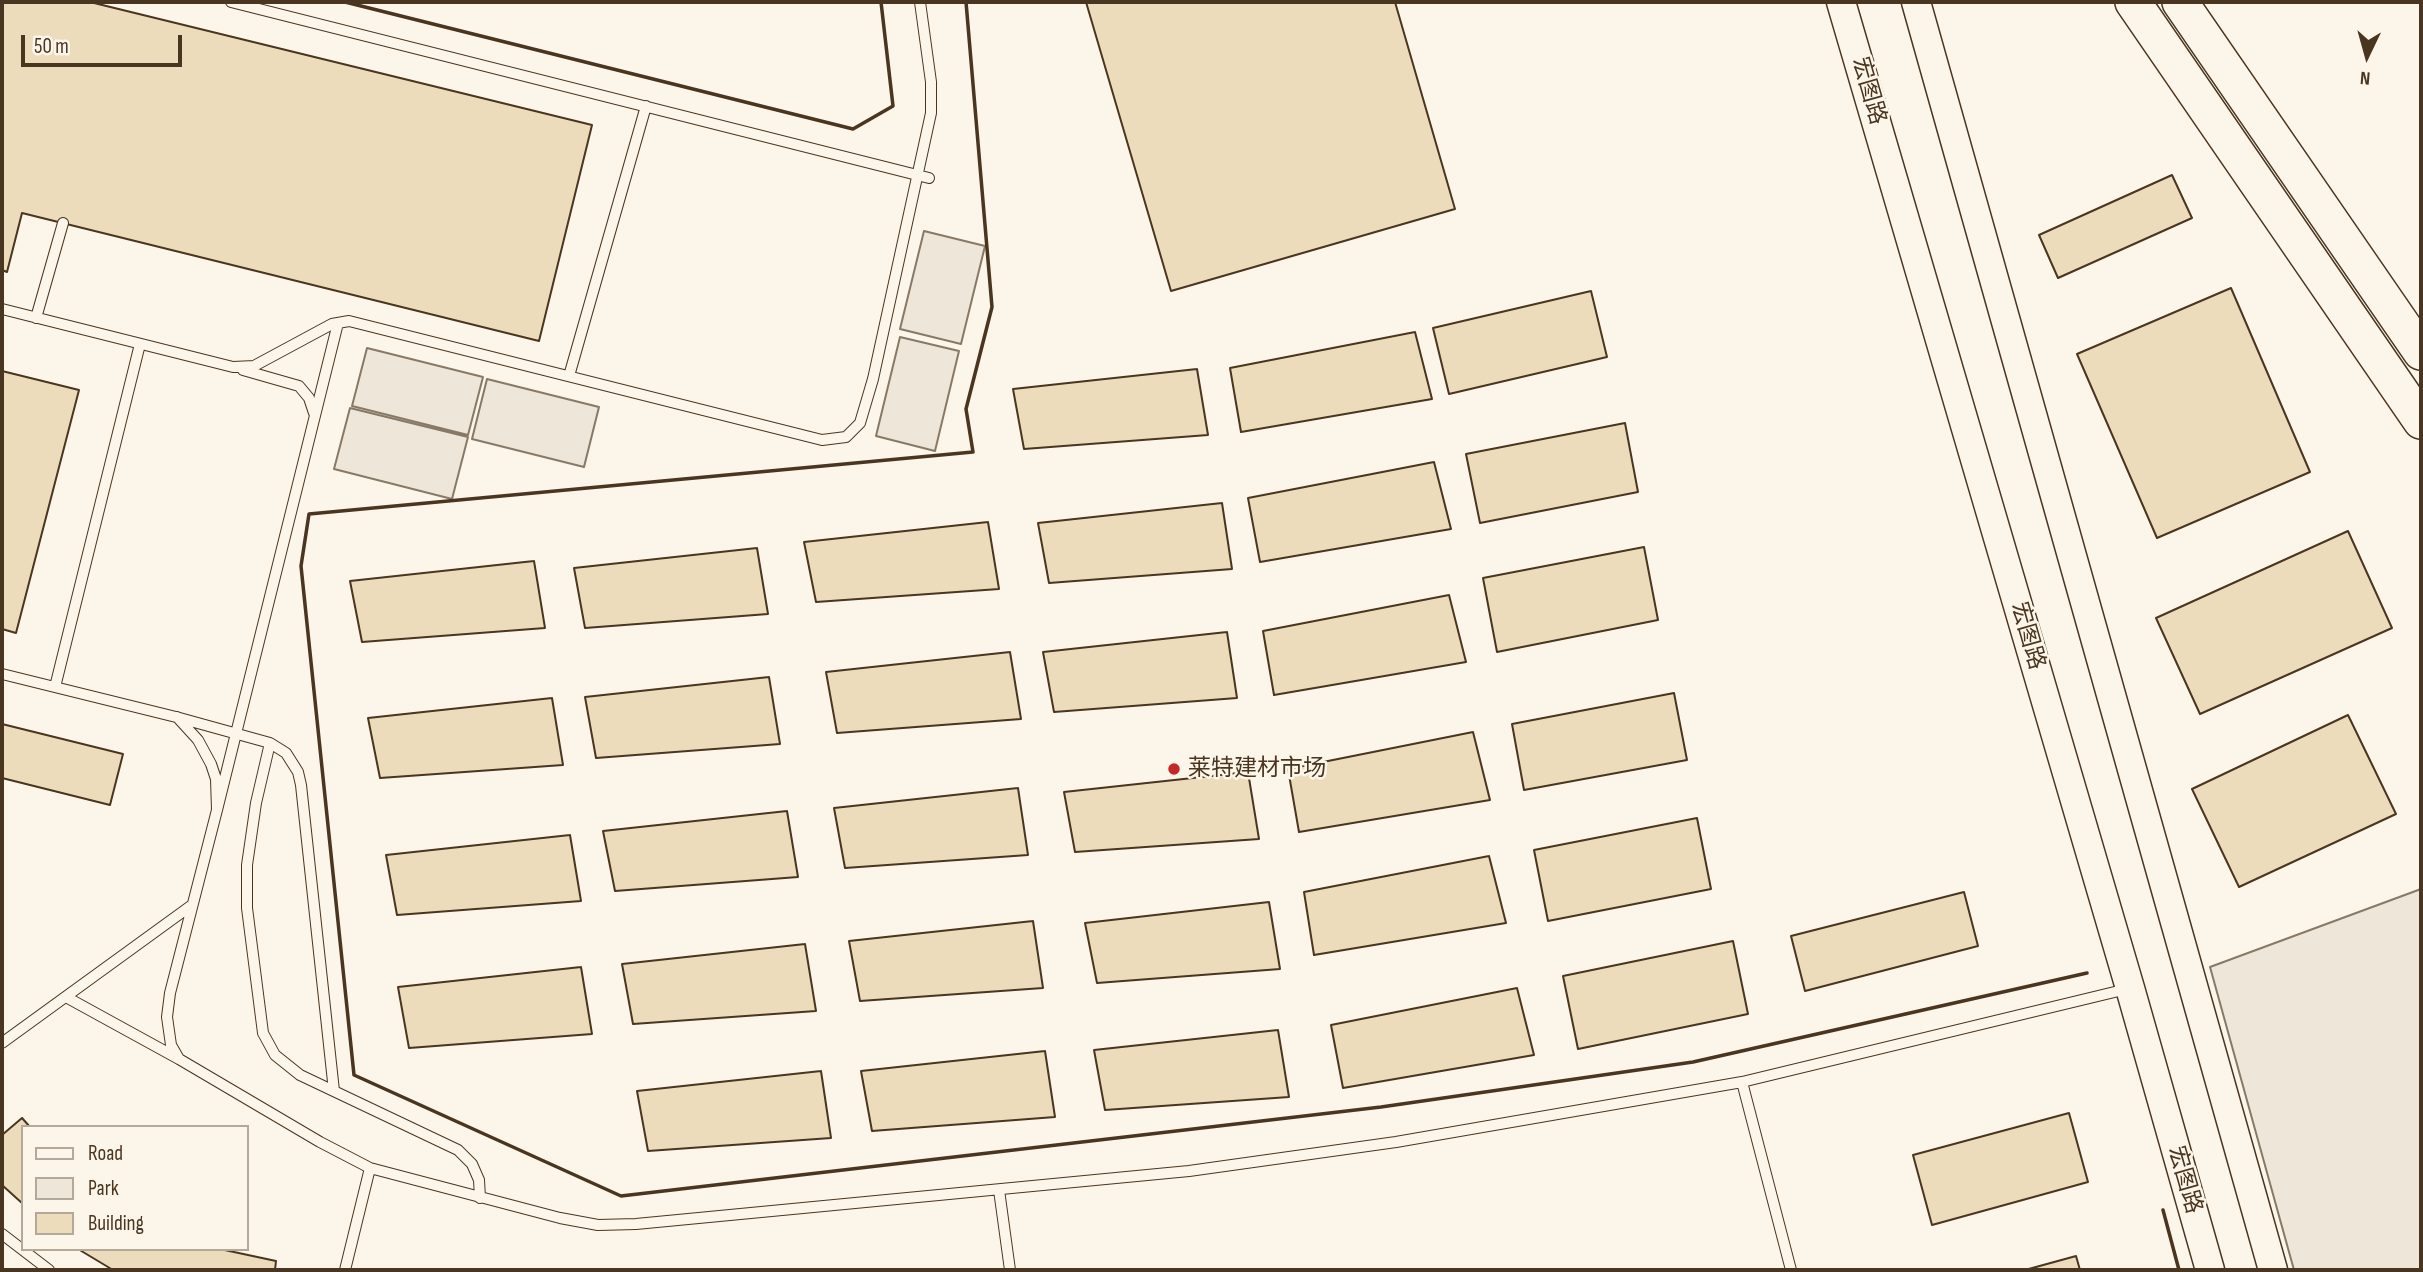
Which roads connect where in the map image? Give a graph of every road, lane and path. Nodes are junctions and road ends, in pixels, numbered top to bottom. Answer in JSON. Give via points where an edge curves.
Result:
{"nodes":[{"id":1,"x":230,"y":2,"type":"edge"},
{"id":2,"x":920,"y":2,"type":"edge"},
{"id":3,"x":1841,"y":2,"type":"edge"},
{"id":4,"x":1916,"y":2,"type":"edge"},
{"id":5,"x":2133,"y":2,"type":"edge"},
{"id":6,"x":2180,"y":2,"type":"edge"},
{"id":7,"x":646,"y":106,"type":"junction"},
{"id":8,"x":924,"y":177,"type":"junction"},
{"id":9,"x":63,"y":223,"type":"dead end"},
{"id":10,"x":2,"y":309,"type":"edge"},
{"id":11,"x":36,"y":318,"type":"junction"},
{"id":12,"x":338,"y":323,"type":"junction"},
{"id":13,"x":140,"y":344,"type":"junction"},
{"id":14,"x":2421,"y":352,"type":"edge"},
{"id":15,"x":233,"y":367,"type":"junction"},
{"id":16,"x":569,"y":376,"type":"junction"},
{"id":17,"x":314,"y":417,"type":"junction"},
{"id":18,"x":2421,"y":421,"type":"edge"},
{"id":19,"x":2,"y":674,"type":"edge"},
{"id":20,"x":55,"y":687,"type":"junction"},
{"id":21,"x":176,"y":717,"type":"junction"},
{"id":22,"x":236,"y":734,"type":"junction"},
{"id":23,"x":270,"y":743,"type":"junction"},
{"id":24,"x":218,"y":810,"type":"junction"},
{"id":25,"x":192,"y":905,"type":"junction"},
{"id":26,"x":2130,"y":988,"type":"junction"},
{"id":27,"x":66,"y":997,"type":"junction"},
{"id":28,"x":2,"y":1043,"type":"edge"},
{"id":29,"x":179,"y":1059,"type":"junction"},
{"id":30,"x":1742,"y":1082,"type":"junction"},
{"id":31,"x":334,"y":1091,"type":"junction"},
{"id":32,"x":370,"y":1168,"type":"junction"},
{"id":33,"x":999,"y":1190,"type":"junction"},
{"id":34,"x":480,"y":1198,"type":"junction"},
{"id":35,"x":2,"y":1234,"type":"edge"},
{"id":36,"x":21,"y":1249,"type":"edge"},
{"id":37,"x":24,"y":1251,"type":"edge"},
{"id":38,"x":49,"y":1270,"type":"edge"},
{"id":39,"x":345,"y":1270,"type":"edge"},
{"id":40,"x":1010,"y":1270,"type":"edge"},
{"id":41,"x":1791,"y":1270,"type":"edge"},
{"id":42,"x":2210,"y":1270,"type":"edge"},
{"id":43,"x":2273,"y":1270,"type":"edge"}],
"edges":[{"from":1,"to":7,"type":"lane"},
{"from":2,"to":8,"type":"lane","via":[[931,82]]},
{"from":3,"to":26,"type":"main road","name":"宏图路"},
{"from":4,"to":43,"type":"main road"},
{"from":5,"to":18,"type":"highway"},
{"from":6,"to":14,"type":"highway"},
{"from":7,"to":8,"type":"lane"},
{"from":7,"to":16,"type":"lane"},
{"from":8,"to":16,"type":"lane","via":[[860,423],[846,437],[822,440]]},
{"from":9,"to":11,"type":"lane"},
{"from":10,"to":11,"type":"lane"},
{"from":11,"to":13,"type":"lane"},
{"from":12,"to":15,"type":"lane","via":[[254,366]]},
{"from":12,"to":16,"type":"lane","via":[[349,321]]},
{"from":12,"to":17,"type":"lane"},
{"from":13,"to":15,"type":"lane"},
{"from":13,"to":20,"type":"lane"},
{"from":15,"to":17,"type":"lane","via":[[299,386],[309,398]]},
{"from":17,"to":22,"type":"lane"},
{"from":19,"to":20,"type":"lane"},
{"from":20,"to":21,"type":"lane"},
{"from":21,"to":22,"type":"lane"},
{"from":21,"to":24,"type":"lane","via":[[198,740],[211,764]]},
{"from":22,"to":23,"type":"lane"},
{"from":22,"to":24,"type":"lane"},
{"from":23,"to":31,"type":"lane","via":[[286,753],[301,785]]},
{"from":23,"to":31,"type":"lane","via":[[247,865],[247,908],[263,1034],[275,1055],[300,1075]]},
{"from":24,"to":25,"type":"lane"},
{"from":25,"to":27,"type":"lane"},
{"from":25,"to":29,"type":"lane","via":[[167,1017],[171,1045]]},
{"from":26,"to":30,"type":"lane"},
{"from":26,"to":42,"type":"main road","name":"宏图路"},
{"from":27,"to":28,"type":"lane"},
{"from":27,"to":29,"type":"lane"},
{"from":29,"to":32,"type":"lane"},
{"from":30,"to":33,"type":"lane","via":[[1396,1142],[1189,1171]]},
{"from":30,"to":41,"type":"lane"},
{"from":31,"to":34,"type":"lane","via":[[458,1150],[472,1164]]},
{"from":32,"to":34,"type":"lane"},
{"from":32,"to":39,"type":"lane"},
{"from":33,"to":34,"type":"lane","via":[[598,1225]]},
{"from":33,"to":40,"type":"lane"},
{"from":35,"to":36,"type":"lane"},
{"from":37,"to":38,"type":"lane"}]}
